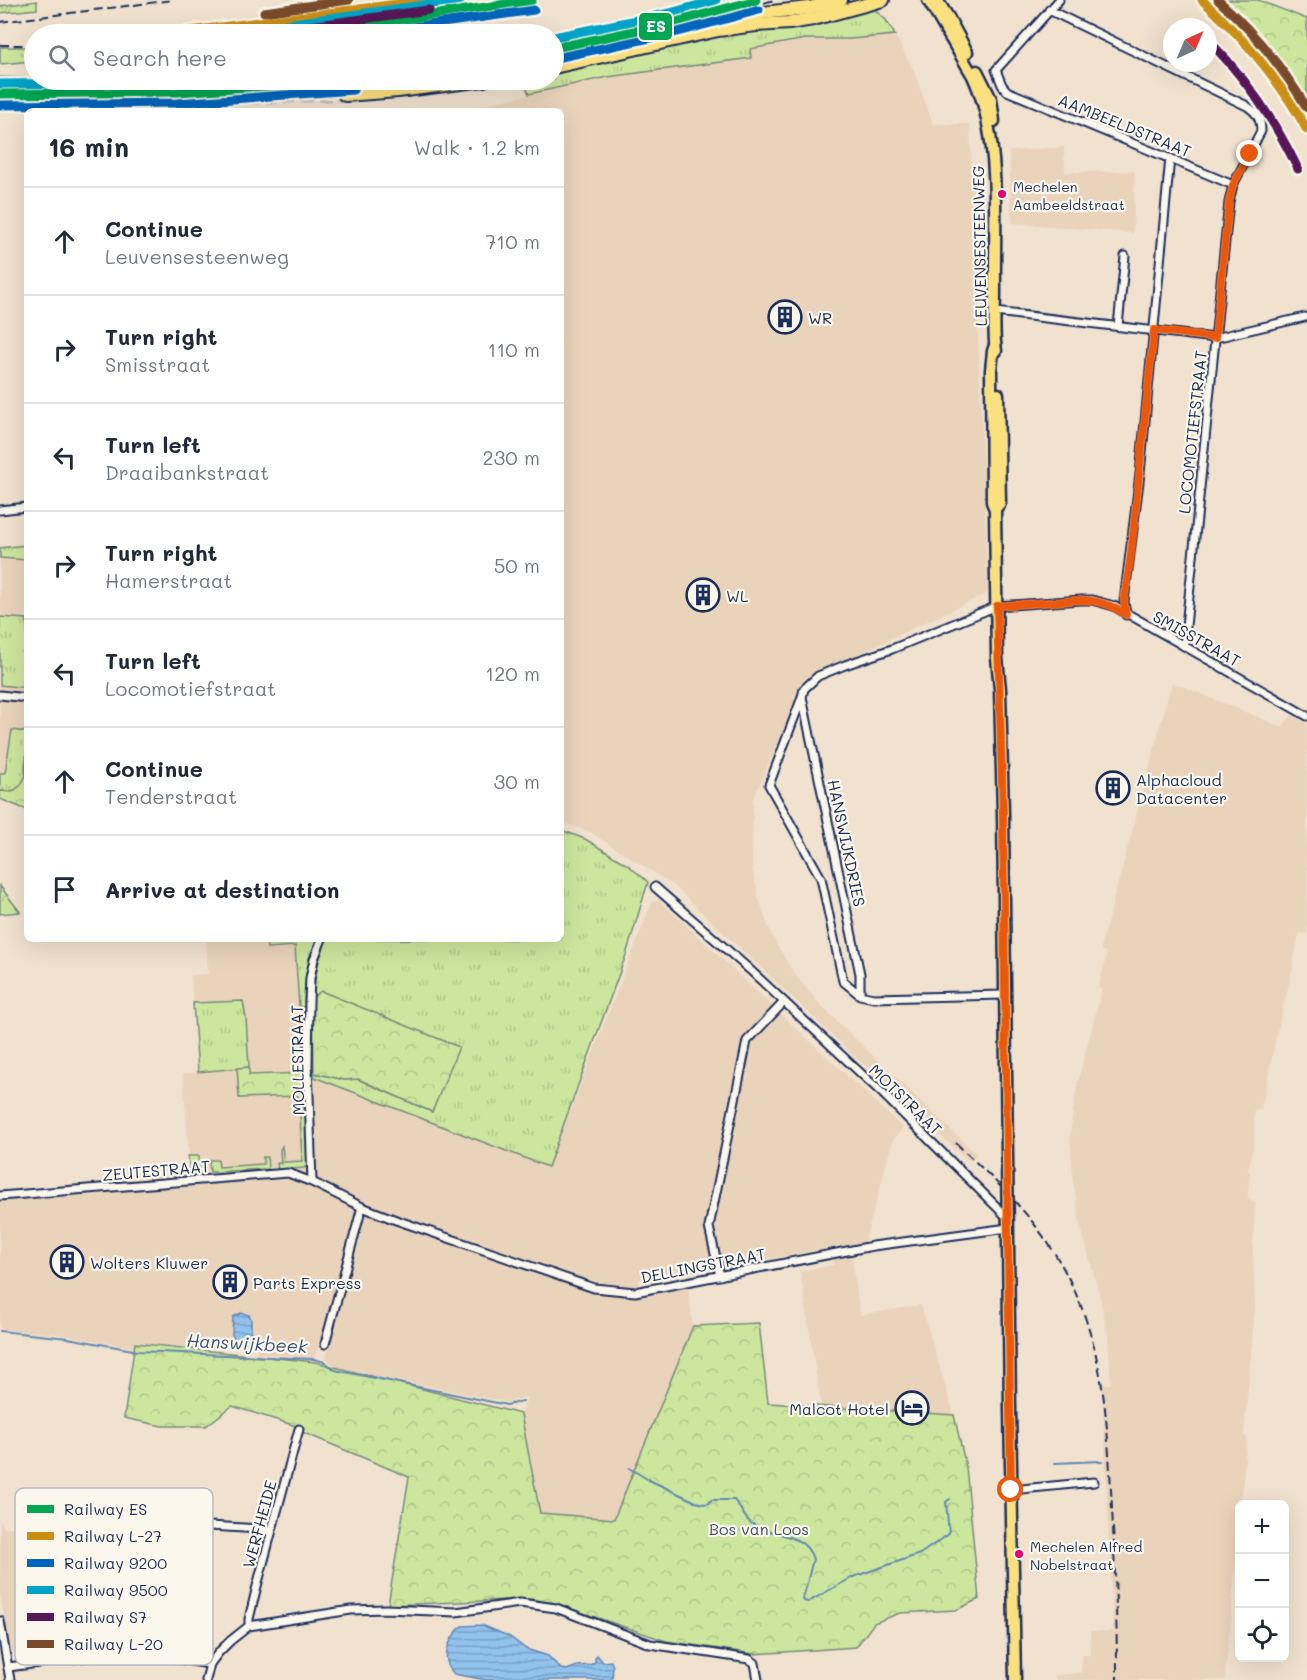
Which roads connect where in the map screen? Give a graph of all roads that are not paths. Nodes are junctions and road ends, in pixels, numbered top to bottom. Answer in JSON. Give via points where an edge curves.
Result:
{"nodes":[{"id":1,"x":841,"y":0,"type":"edge"},
{"id":2,"x":883,"y":0,"type":"edge"},
{"id":3,"x":928,"y":0,"type":"edge"},
{"id":4,"x":937,"y":0,"type":"edge"},
{"id":5,"x":945,"y":0,"type":"edge"},
{"id":6,"x":1059,"y":0,"type":"edge"},
{"id":7,"x":1049,"y":10,"type":"junction"},
{"id":8,"x":948,"y":17,"type":"junction"},
{"id":9,"x":564,"y":54,"type":"edge"},
{"id":10,"x":564,"y":65,"type":"edge"},
{"id":11,"x":406,"y":90,"type":"edge"},
{"id":12,"x":345,"y":95,"type":"tunnel mouth"},
{"id":13,"x":992,"y":147,"type":"junction"},
{"id":14,"x":1170,"y":158,"type":"junction"},
{"id":15,"x":1233,"y":185,"type":"junction"},
{"id":16,"x":1125,"y":256,"type":"dead end"},
{"id":17,"x":995,"y":312,"type":"junction"},
{"id":18,"x":1305,"y":317,"type":"dead end"},
{"id":19,"x":1118,"y":326,"type":"junction"},
{"id":20,"x":1154,"y":330,"type":"junction"},
{"id":21,"x":1215,"y":338,"type":"junction"},
{"id":22,"x":24,"y":507,"type":"edge"},
{"id":23,"x":0,"y":510,"type":"edge"},
{"id":24,"x":997,"y":606,"type":"junction"},
{"id":25,"x":1126,"y":615,"type":"junction"},
{"id":26,"x":1184,"y":646,"type":"junction"},
{"id":27,"x":0,"y":695,"type":"edge"},
{"id":28,"x":802,"y":697,"type":"junction"},
{"id":29,"x":24,"y":698,"type":"edge"},
{"id":30,"x":1307,"y":716,"type":"edge"},
{"id":31,"x":655,"y":887,"type":"dead end"},
{"id":32,"x":321,"y":942,"type":"edge"},
{"id":33,"x":860,"y":995,"type":"junction"},
{"id":34,"x":1004,"y":995,"type":"junction"},
{"id":35,"x":784,"y":1002,"type":"junction"},
{"id":36,"x":312,"y":1182,"type":"junction"},
{"id":37,"x":0,"y":1196,"type":"edge"},
{"id":38,"x":362,"y":1207,"type":"junction"},
{"id":39,"x":1008,"y":1223,"type":"junction"},
{"id":40,"x":720,"y":1276,"type":"junction"},
{"id":41,"x":325,"y":1344,"type":"dead end"},
{"id":42,"x":299,"y":1429,"type":"dead end"},
{"id":43,"x":1094,"y":1482,"type":"dead end"},
{"id":44,"x":1011,"y":1490,"type":"junction"},
{"id":45,"x":213,"y":1526,"type":"edge"},
{"id":46,"x":271,"y":1532,"type":"junction"},
{"id":47,"x":0,"y":1621,"type":"edge"},
{"id":48,"x":249,"y":1626,"type":"junction"},
{"id":49,"x":213,"y":1661,"type":"edge"},
{"id":50,"x":24,"y":1665,"type":"edge"},
{"id":51,"x":210,"y":1665,"type":"edge"},
{"id":52,"x":8,"y":1667,"type":"junction"},
{"id":53,"x":757,"y":1676,"type":"edge"},
{"id":54,"x":10,"y":1680,"type":"edge"},
{"id":55,"x":206,"y":1680,"type":"edge"},
{"id":56,"x":1015,"y":1680,"type":"edge"}],
"edges":[{"from":1,"to":9,"type":"highway","via":[[809,8],[725,17]]},
{"from":2,"to":10,"type":"highway","via":[[813,19],[718,30]]},
{"from":3,"to":13,"type":"main road","name":"LEUVENSESTEENWEG","via":[[978,89]]},
{"from":4,"to":8,"type":"main road","name":"LEUVENSESTEENWEG"},
{"from":5,"to":8,"type":"main road"},
{"from":6,"to":7,"type":"street"},
{"from":7,"to":14,"type":"street","name":"AAMBEELDSTRAAT","via":[[996,70],[1007,91]]},
{"from":7,"to":15,"type":"street","name":"LOCOMOTIEFSTRAAT","via":[[1255,112],[1260,131]]},
{"from":8,"to":13,"type":"main road","name":"LEUVENSESTEENWEG","via":[[991,99],[996,136]]},
{"from":11,"to":12,"type":"highway"},
{"from":13,"to":17,"type":"main road","name":"LEUVENSESTEENWEG"},
{"from":14,"to":15,"type":"street","name":"AAMBEELDSTRAAT"},
{"from":14,"to":20,"type":"street"},
{"from":15,"to":21,"type":"street","name":"LOCOMOTIEFSTRAAT"},
{"from":16,"to":19,"type":"street"},
{"from":17,"to":19,"type":"street"},
{"from":17,"to":24,"type":"main road","name":"LEUVENSESTEENWEG","via":[[1000,503],[995,509]]},
{"from":18,"to":21,"type":"street"},
{"from":19,"to":20,"type":"street"},
{"from":20,"to":21,"type":"street"},
{"from":20,"to":25,"type":"street","via":[[1124,601]]},
{"from":21,"to":26,"type":"street","name":"LOCOMOTIEFSTRAAT"},
{"from":22,"to":23,"type":"street"},
{"from":24,"to":25,"type":"street","name":"SMISSTRAAT","via":[[1092,600],[1114,606]]},
{"from":24,"to":28,"type":"street","name":"HANSWIJKDRIES","via":[[818,676],[804,689]]},
{"from":24,"to":34,"type":"main road","name":"LEUVENSESTEENWEG"},
{"from":25,"to":26,"type":"street","name":"SMISSTRAAT"},
{"from":26,"to":30,"type":"street","name":"SMISSTRAAT"},
{"from":27,"to":29,"type":"street"},
{"from":28,"to":33,"type":"street","name":"HANSWIJKDRIES","via":[[860,974]]},
{"from":28,"to":33,"type":"street","name":"HANSWIJKDRIES","via":[[769,785],[821,878],[843,981]]},
{"from":31,"to":35,"type":"street","name":"MOTSTRAAT"},
{"from":32,"to":36,"type":"street","name":"MOLLESTRAAT","via":[[310,978],[309,1002]]},
{"from":33,"to":34,"type":"street"},
{"from":34,"to":39,"type":"main road","name":"LEUVENSESTEENWEG"},
{"from":35,"to":39,"type":"street","name":"MOTSTRAAT","via":[[883,1094]]},
{"from":35,"to":40,"type":"street","via":[[747,1041],[710,1227]]},
{"from":36,"to":37,"type":"street","name":"ZEUTESTRAAT","via":[[288,1173]]},
{"from":36,"to":38,"type":"street","name":"DELLINGSTRAAT"},
{"from":38,"to":40,"type":"street","name":"DELLINGSTRAAT","via":[[594,1288],[635,1292]]},
{"from":38,"to":41,"type":"street"},
{"from":39,"to":40,"type":"street","name":"DELLINGSTRAAT"},
{"from":39,"to":44,"type":"main road","name":"LEUVENSESTEENWEG"},
{"from":42,"to":46,"type":"street","name":"WERFHEIDE"},
{"from":43,"to":44,"type":"street"},
{"from":44,"to":56,"type":"main road","name":"LEUVENSESTEENWEG"},
{"from":45,"to":46,"type":"street"},
{"from":46,"to":48,"type":"street","name":"WERFHEIDE"},
{"from":47,"to":52,"type":"street"},
{"from":48,"to":49,"type":"street"},
{"from":48,"to":53,"type":"street","via":[[351,1610],[456,1612],[534,1604],[556,1608],[650,1644],[749,1659],[755,1663]]},
{"from":50,"to":52,"type":"street"},
{"from":51,"to":55,"type":"street"},
{"from":52,"to":54,"type":"street"}]}
